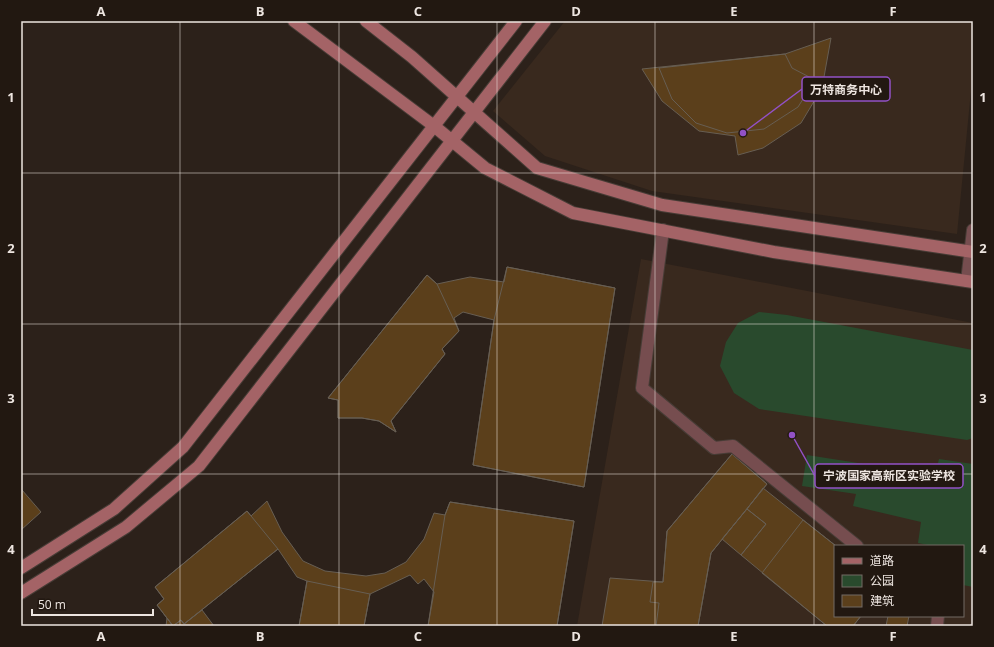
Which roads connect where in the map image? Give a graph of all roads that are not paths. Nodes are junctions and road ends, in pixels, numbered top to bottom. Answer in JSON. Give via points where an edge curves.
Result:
{"nodes":[{"id":1,"x":294,"y":21,"type":"edge"},
{"id":2,"x":366,"y":21,"type":"edge"},
{"id":3,"x":516,"y":21,"type":"edge"},
{"id":4,"x":545,"y":21,"type":"edge"},
{"id":5,"x":457,"y":97,"type":"junction"},
{"id":6,"x":475,"y":112,"type":"junction"},
{"id":7,"x":434,"y":126,"type":"junction"},
{"id":8,"x":452,"y":141,"type":"junction"},
{"id":9,"x":664,"y":230,"type":"junction"},
{"id":10,"x":973,"y":230,"type":"edge"},
{"id":11,"x":972,"y":252,"type":"edge"},
{"id":12,"x":970,"y":282,"type":"edge"},
{"id":13,"x":856,"y":545,"type":"edge"},
{"id":14,"x":21,"y":568,"type":"edge"},
{"id":15,"x":21,"y":593,"type":"edge"}],
"edges":[{"from":1,"to":7,"type":"main road"},
{"from":2,"to":5,"type":"main road"},
{"from":3,"to":5,"type":"main road"},
{"from":4,"to":6,"type":"main road"},
{"from":5,"to":6,"type":"main road"},
{"from":5,"to":7,"type":"main road"},
{"from":6,"to":8,"type":"main road"},
{"from":6,"to":11,"type":"main road","via":[[537,168],[662,205]]},
{"from":7,"to":8,"type":"main road"},
{"from":7,"to":14,"type":"main road","via":[[183,447],[114,509]]},
{"from":8,"to":9,"type":"main road","via":[[486,168],[574,213]]},
{"from":8,"to":15,"type":"main road","via":[[199,466],[126,527]]},
{"from":9,"to":12,"type":"main road","via":[[774,252]]},
{"from":9,"to":13,"type":"street","via":[[642,388],[714,448],[733,446]]},
{"from":10,"to":11,"type":"street"},
{"from":11,"to":12,"type":"street"}]}
